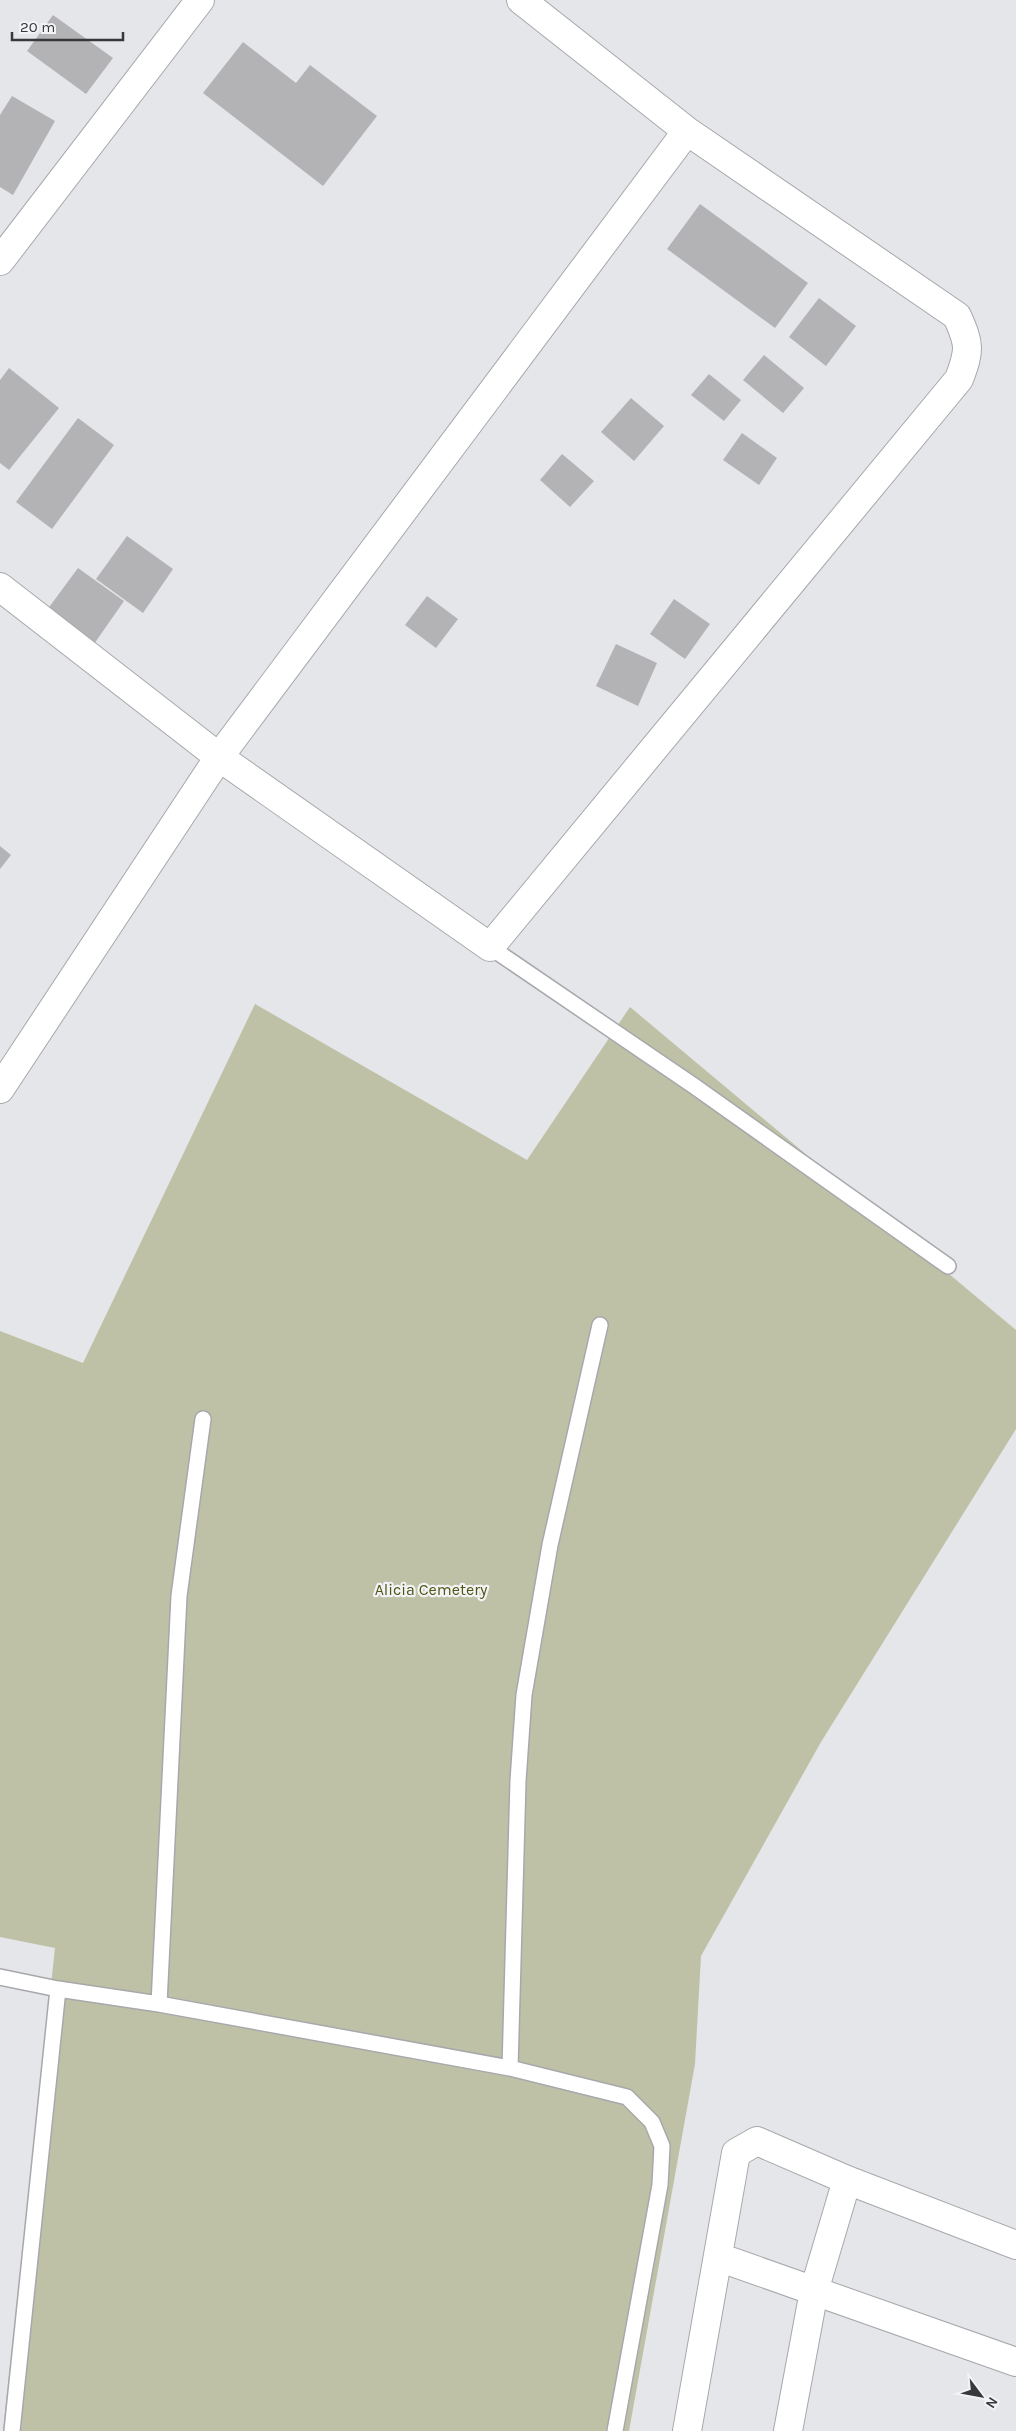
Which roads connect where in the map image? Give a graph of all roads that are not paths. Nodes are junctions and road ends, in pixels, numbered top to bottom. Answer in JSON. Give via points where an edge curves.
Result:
{"nodes":[{"id":1,"x":200,"y":0,"type":"edge"},
{"id":2,"x":521,"y":0,"type":"edge"},
{"id":3,"x":686,"y":131,"type":"junction"},
{"id":4,"x":0,"y":261,"type":"edge"},
{"id":5,"x":0,"y":587,"type":"edge"},
{"id":6,"x":219,"y":757,"type":"junction"},
{"id":7,"x":490,"y":947,"type":"junction"},
{"id":8,"x":0,"y":1089,"type":"edge"},
{"id":9,"x":948,"y":1266,"type":"dead end"},
{"id":10,"x":600,"y":1325,"type":"dead end"},
{"id":11,"x":203,"y":1419,"type":"dead end"},
{"id":12,"x":0,"y":1977,"type":"edge"},
{"id":13,"x":58,"y":1989,"type":"junction"},
{"id":14,"x":159,"y":2004,"type":"junction"},
{"id":15,"x":510,"y":2068,"type":"junction"},
{"id":16,"x":847,"y":2180,"type":"junction"},
{"id":17,"x":1016,"y":2245,"type":"edge"},
{"id":18,"x":718,"y":2257,"type":"junction"},
{"id":19,"x":814,"y":2291,"type":"junction"},
{"id":20,"x":1016,"y":2362,"type":"edge"},
{"id":21,"x":12,"y":2431,"type":"edge"},
{"id":22,"x":615,"y":2431,"type":"edge"},
{"id":23,"x":687,"y":2431,"type":"edge"},
{"id":24,"x":788,"y":2431,"type":"edge"}],
"edges":[{"from":1,"to":4,"type":"street"},
{"from":2,"to":3,"type":"street"},
{"from":3,"to":6,"type":"street"},
{"from":3,"to":7,"type":"street","via":[[957,316],[967,339],[968,356],[959,379]]},
{"from":5,"to":6,"type":"street"},
{"from":6,"to":7,"type":"street"},
{"from":6,"to":8,"type":"street"},
{"from":7,"to":9,"type":"lane","via":[[694,1086]]},
{"from":10,"to":15,"type":"lane","via":[[550,1545],[524,1695],[518,1781]]},
{"from":11,"to":14,"type":"lane","via":[[179,1596]]},
{"from":12,"to":13,"type":"lane"},
{"from":13,"to":14,"type":"lane"},
{"from":13,"to":21,"type":"lane"},
{"from":14,"to":15,"type":"lane"},
{"from":15,"to":22,"type":"lane","via":[[626,2096],[652,2122],[662,2146],[660,2185]]},
{"from":16,"to":17,"type":"street"},
{"from":16,"to":18,"type":"street","via":[[758,2140],[736,2153]]},
{"from":16,"to":19,"type":"street"},
{"from":18,"to":19,"type":"street"},
{"from":18,"to":23,"type":"street"},
{"from":19,"to":20,"type":"street"},
{"from":19,"to":24,"type":"street"}]}
